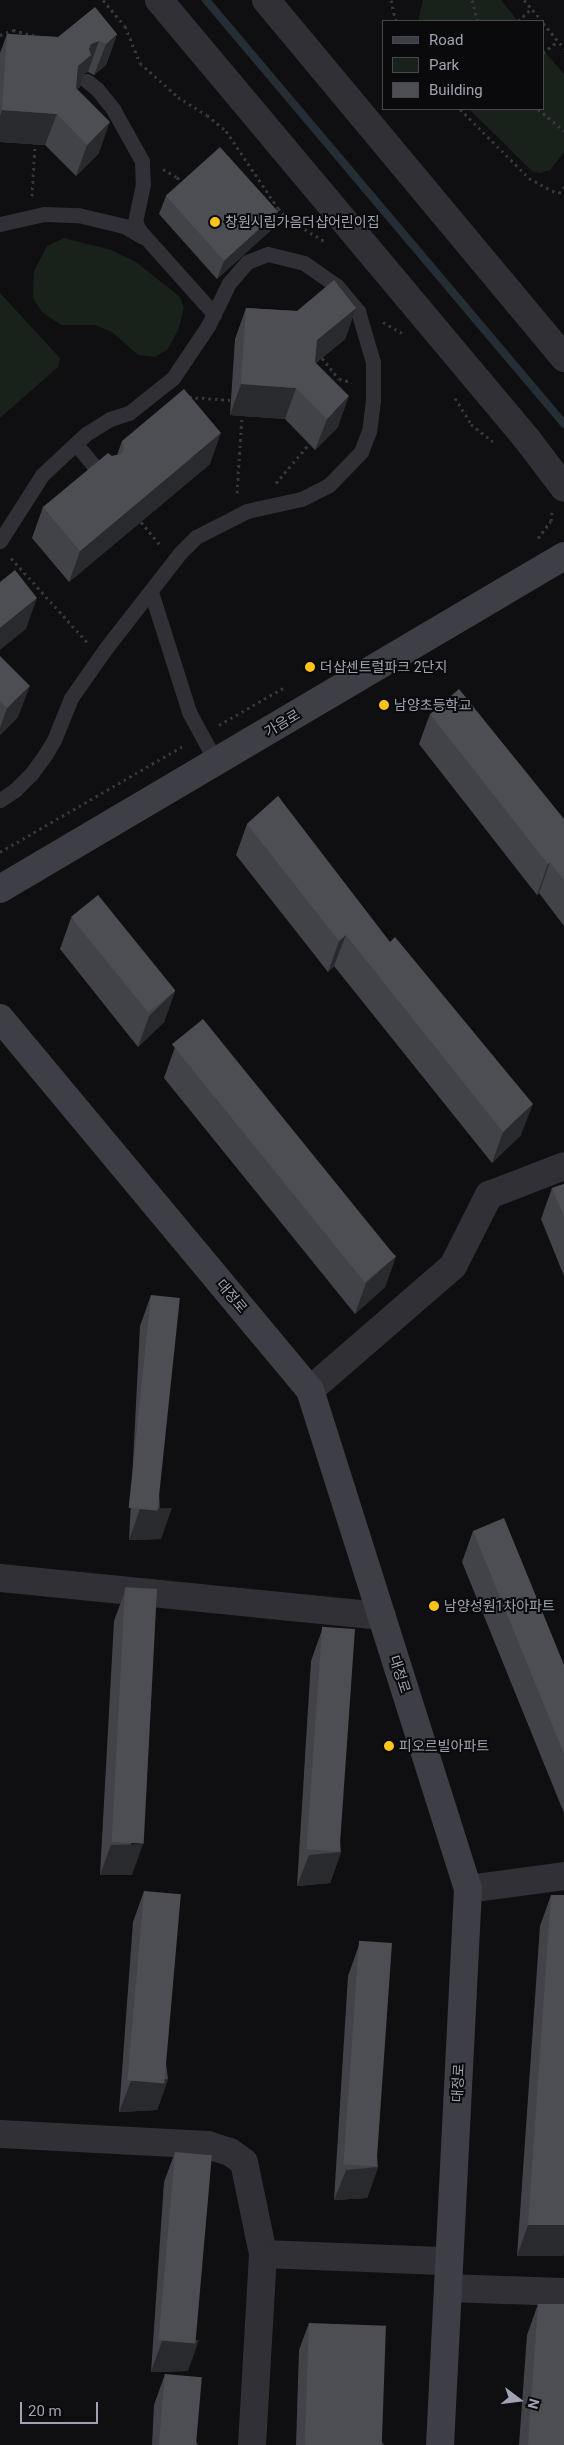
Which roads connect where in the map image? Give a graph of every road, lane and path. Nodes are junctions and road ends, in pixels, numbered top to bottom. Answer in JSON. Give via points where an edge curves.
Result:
{"nodes":[{"id":1,"x":103,"y":0,"type":"edge"},
{"id":2,"x":159,"y":0,"type":"edge"},
{"id":3,"x":266,"y":0,"type":"edge"},
{"id":4,"x":391,"y":0,"type":"edge"},
{"id":5,"x":472,"y":0,"type":"edge"},
{"id":6,"x":524,"y":0,"type":"edge"},
{"id":7,"x":531,"y":9,"type":"junction"},
{"id":8,"x":396,"y":20,"type":"edge"},
{"id":9,"x":478,"y":20,"type":"edge"},
{"id":10,"x":519,"y":20,"type":"edge"},
{"id":11,"x":540,"y":20,"type":"edge"},
{"id":12,"x":544,"y":24,"type":"edge"},
{"id":13,"x":0,"y":35,"type":"edge"},
{"id":14,"x":43,"y":39,"type":"edge"},
{"id":15,"x":558,"y":41,"type":"junction"},
{"id":16,"x":564,"y":48,"type":"edge"},
{"id":17,"x":544,"y":52,"type":"edge"},
{"id":18,"x":87,"y":81,"type":"edge"},
{"id":19,"x":466,"y":110,"type":"edge"},
{"id":20,"x":539,"y":110,"type":"edge"},
{"id":21,"x":463,"y":112,"type":"joint"},
{"id":22,"x":564,"y":131,"type":"edge"},
{"id":23,"x":35,"y":144,"type":"dead end"},
{"id":24,"x":143,"y":168,"type":"junction"},
{"id":25,"x":564,"y":186,"type":"edge"},
{"id":26,"x":186,"y":190,"type":"edge"},
{"id":27,"x":564,"y":193,"type":"edge"},
{"id":28,"x":30,"y":216,"type":"junction"},
{"id":29,"x":0,"y":224,"type":"edge"},
{"id":30,"x":147,"y":239,"type":"junction"},
{"id":31,"x":328,"y":244,"type":"dead end"},
{"id":32,"x":214,"y":314,"type":"junction"},
{"id":33,"x":380,"y":320,"type":"dead end"},
{"id":34,"x":409,"y":338,"type":"dead end"},
{"id":35,"x":322,"y":358,"type":"edge"},
{"id":36,"x":564,"y":358,"type":"edge"},
{"id":37,"x":343,"y":382,"type":"junction"},
{"id":38,"x":373,"y":383,"type":"junction"},
{"id":39,"x":337,"y":385,"type":"edge"},
{"id":40,"x":453,"y":392,"type":"dead end"},
{"id":41,"x":155,"y":394,"type":"junction"},
{"id":42,"x":231,"y":400,"type":"dead end"},
{"id":43,"x":242,"y":416,"type":"dead end"},
{"id":44,"x":76,"y":444,"type":"junction"},
{"id":45,"x":309,"y":444,"type":"dead end"},
{"id":46,"x":495,"y":444,"type":"dead end"},
{"id":47,"x":104,"y":478,"type":"edge"},
{"id":48,"x":558,"y":498,"type":"edge"},
{"id":49,"x":253,"y":510,"type":"junction"},
{"id":50,"x":235,"y":516,"type":"junction"},
{"id":51,"x":141,"y":522,"type":"edge"},
{"id":52,"x":532,"y":544,"type":"dead end"},
{"id":53,"x":3,"y":547,"type":"edge"},
{"id":54,"x":564,"y":556,"type":"edge"},
{"id":55,"x":174,"y":562,"type":"junction"},
{"id":56,"x":150,"y":592,"type":"junction"},
{"id":57,"x":100,"y":656,"type":"junction"},
{"id":58,"x":285,"y":687,"type":"dead end"},
{"id":59,"x":200,"y":736,"type":"junction"},
{"id":60,"x":216,"y":762,"type":"junction"},
{"id":61,"x":0,"y":800,"type":"edge"},
{"id":62,"x":0,"y":852,"type":"edge"},
{"id":63,"x":0,"y":889,"type":"edge"},
{"id":64,"x":0,"y":1018,"type":"edge"},
{"id":65,"x":564,"y":1166,"type":"edge"},
{"id":66,"x":310,"y":1390,"type":"junction"},
{"id":67,"x":0,"y":1578,"type":"edge"},
{"id":68,"x":382,"y":1616,"type":"junction"},
{"id":69,"x":564,"y":1876,"type":"edge"},
{"id":70,"x":468,"y":1889,"type":"junction"},
{"id":71,"x":0,"y":2134,"type":"edge"},
{"id":72,"x":263,"y":2254,"type":"junction"},
{"id":73,"x":449,"y":2261,"type":"junction"},
{"id":74,"x":448,"y":2288,"type":"junction"},
{"id":75,"x":564,"y":2292,"type":"edge"},
{"id":76,"x":252,"y":2445,"type":"edge"},
{"id":77,"x":440,"y":2445,"type":"edge"}],
"edges":[{"from":1,"to":31,"type":"path","via":[[119,16],[140,63],[150,75],[226,131],[278,208]]},
{"from":2,"to":48,"type":"street","via":[[527,439]]},
{"from":3,"to":36,"type":"street"},
{"from":4,"to":8,"type":"path"},
{"from":5,"to":9,"type":"path"},
{"from":6,"to":7,"type":"path"},
{"from":7,"to":10,"type":"path"},
{"from":7,"to":11,"type":"path"},
{"from":12,"to":15,"type":"path"},
{"from":13,"to":14,"type":"path","via":[[13,30]]},
{"from":15,"to":16,"type":"path"},
{"from":15,"to":17,"type":"path"},
{"from":18,"to":24,"type":"lane","via":[[114,109],[136,148]]},
{"from":19,"to":21,"type":"path"},
{"from":20,"to":22,"type":"path"},
{"from":21,"to":27,"type":"path","via":[[530,178],[552,191]]},
{"from":23,"to":28,"type":"path"},
{"from":24,"to":26,"type":"path","via":[[168,170]]},
{"from":24,"to":30,"type":"lane","via":[[135,222]]},
{"from":25,"to":27,"type":"path"},
{"from":28,"to":29,"type":"lane"},
{"from":28,"to":30,"type":"lane","via":[[78,215],[124,226]]},
{"from":30,"to":32,"type":"lane"},
{"from":32,"to":38,"type":"lane","via":[[229,282],[246,262],[268,254],[304,264],[337,286],[358,310],[373,362]]},
{"from":32,"to":41,"type":"lane","via":[[173,378]]},
{"from":33,"to":34,"type":"path"},
{"from":35,"to":37,"type":"path"},
{"from":37,"to":38,"type":"path"},
{"from":37,"to":39,"type":"path"},
{"from":38,"to":49,"type":"lane","via":[[369,431],[361,452],[343,473],[329,485],[301,500]]},
{"from":40,"to":46,"type":"path","via":[[472,424]]},
{"from":41,"to":42,"type":"path"},
{"from":41,"to":44,"type":"lane","via":[[129,412],[110,419]]},
{"from":43,"to":50,"type":"path"},
{"from":44,"to":47,"type":"lane"},
{"from":44,"to":53,"type":"lane","via":[[42,474]]},
{"from":45,"to":49,"type":"path"},
{"from":48,"to":52,"type":"path","via":[[551,521]]},
{"from":49,"to":50,"type":"lane"},
{"from":50,"to":55,"type":"lane","via":[[196,537]]},
{"from":51,"to":55,"type":"path"},
{"from":53,"to":57,"type":"path"},
{"from":54,"to":60,"type":"street","name":"가음로"},
{"from":55,"to":56,"type":"lane"},
{"from":56,"to":57,"type":"lane"},
{"from":56,"to":59,"type":"lane","via":[[176,675]]},
{"from":57,"to":61,"type":"lane","via":[[71,698],[45,755],[25,780]]},
{"from":58,"to":59,"type":"path"},
{"from":59,"to":60,"type":"lane"},
{"from":59,"to":62,"type":"path"},
{"from":60,"to":63,"type":"street","name":"가음로"},
{"from":64,"to":66,"type":"street","name":"대정로"},
{"from":65,"to":66,"type":"street","via":[[489,1195],[453,1266]]},
{"from":66,"to":68,"type":"street","name":"대정로"},
{"from":67,"to":68,"type":"street"},
{"from":68,"to":70,"type":"street","name":"대정로"},
{"from":69,"to":70,"type":"street"},
{"from":70,"to":73,"type":"street","name":"대정로"},
{"from":71,"to":72,"type":"street","via":[[208,2145],[230,2152],[244,2162]]},
{"from":72,"to":73,"type":"street"},
{"from":72,"to":76,"type":"street"},
{"from":73,"to":74,"type":"street","name":"대정로"},
{"from":74,"to":75,"type":"street"},
{"from":74,"to":77,"type":"street","name":"대정로"}]}
